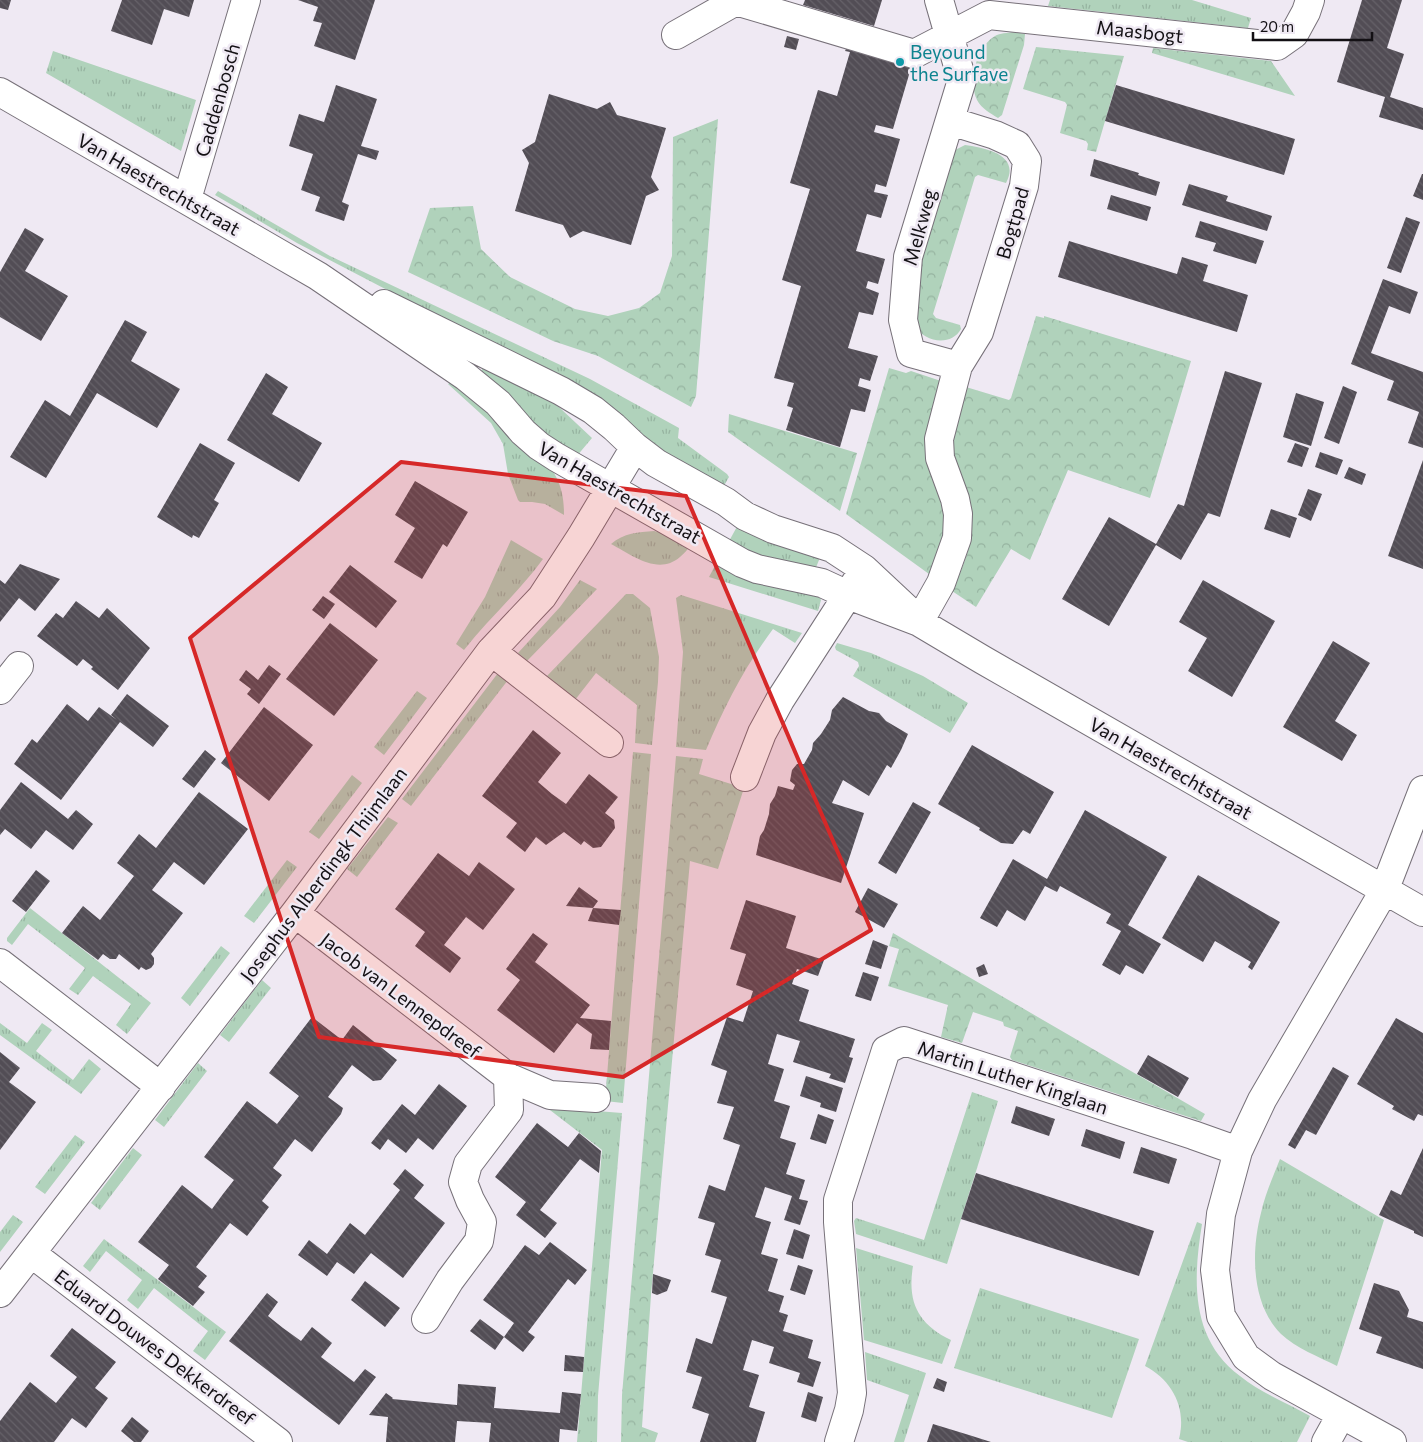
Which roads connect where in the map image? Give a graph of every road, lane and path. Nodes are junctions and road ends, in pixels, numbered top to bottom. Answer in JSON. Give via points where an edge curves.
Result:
{"nodes":[{"id":1,"x":246,"y":0,"type":"edge"},
{"id":2,"x":939,"y":0,"type":"edge"},
{"id":3,"x":1310,"y":0,"type":"edge"},
{"id":4,"x":676,"y":35,"type":"dead end"},
{"id":5,"x":949,"y":35,"type":"junction"},
{"id":6,"x":0,"y":92,"type":"edge"},
{"id":7,"x":950,"y":121,"type":"junction"},
{"id":8,"x":187,"y":199,"type":"junction"},
{"id":9,"x":318,"y":276,"type":"junction"},
{"id":10,"x":958,"y":366,"type":"junction"},
{"id":11,"x":635,"y":447,"type":"junction"},
{"id":12,"x":610,"y":488,"type":"junction"},
{"id":13,"x":864,"y":570,"type":"junction"},
{"id":14,"x":848,"y":595,"type":"junction"},
{"id":15,"x":919,"y":622,"type":"junction"},
{"id":16,"x":491,"y":651,"type":"junction"},
{"id":17,"x":19,"y":666,"type":"dead end"},
{"id":18,"x":0,"y":690,"type":"edge"},
{"id":19,"x":609,"y":743,"type":"dead end"},
{"id":20,"x":745,"y":777,"type":"dead end"},
{"id":21,"x":1423,"y":790,"type":"edge"},
{"id":22,"x":1384,"y":891,"type":"junction"},
{"id":23,"x":1423,"y":912,"type":"edge"},
{"id":24,"x":295,"y":913,"type":"junction"},
{"id":25,"x":0,"y":963,"type":"edge"},
{"id":26,"x":508,"y":1077,"type":"junction"},
{"id":27,"x":161,"y":1087,"type":"junction"},
{"id":28,"x":596,"y":1098,"type":"dead end"},
{"id":29,"x":1238,"y":1151,"type":"junction"},
{"id":30,"x":31,"y":1253,"type":"junction"},
{"id":31,"x":0,"y":1294,"type":"edge"},
{"id":32,"x":426,"y":1318,"type":"dead end"},
{"id":33,"x":1341,"y":1415,"type":"junction"},
{"id":34,"x":278,"y":1442,"type":"edge"},
{"id":35,"x":839,"y":1442,"type":"edge"},
{"id":36,"x":1326,"y":1442,"type":"edge"},
{"id":37,"x":1392,"y":1442,"type":"edge"}],
"edges":[{"from":1,"to":8,"type":"street","name":"Caddenbosch"},
{"from":2,"to":5,"type":"street","name":"Melkweg"},
{"from":3,"to":5,"type":"street","name":"Maasbogt","via":[[1294,34],[1277,46],[989,15]]},
{"from":4,"to":5,"type":"street","name":"Maasbogt","via":[[736,1],[914,54]]},
{"from":5,"to":7,"type":"street","name":"Melkweg","via":[[962,80]]},
{"from":6,"to":8,"type":"street","name":"Van Haestrechtstraat"},
{"from":7,"to":10,"type":"street","name":"Melkweg","via":[[908,257],[903,320],[911,353]]},
{"from":7,"to":10,"type":"street","name":"Bogtpad","via":[[1017,145],[1027,161],[1024,186],[979,332]]},
{"from":8,"to":9,"type":"street","name":"Van Haestrechtstraat"},
{"from":9,"to":11,"type":"street","name":"Van Haestrechtstraat","via":[[364,293],[561,391],[593,410]]},
{"from":9,"to":12,"type":"street","name":"Van Haestrechtstraat","via":[[483,389],[539,446]]},
{"from":10,"to":15,"type":"street","via":[[939,439],[940,458],[958,514],[958,538],[941,583]]},
{"from":11,"to":12,"type":"street","name":"Josephus Alberdingk Thijmlaan"},
{"from":11,"to":13,"type":"street","name":"Van Haestrechtstraat","via":[[745,516],[773,529],[832,548]]},
{"from":12,"to":14,"type":"street","name":"Van Haestrechtstraat","via":[[742,563],[822,583]]},
{"from":12,"to":16,"type":"street","name":"Josephus Alberdingk Thijmlaan","via":[[542,597]]},
{"from":13,"to":14,"type":"street"},
{"from":13,"to":15,"type":"street","name":"Van Haestrechtstraat"},
{"from":14,"to":15,"type":"street","name":"Van Haestrechtstraat"},
{"from":14,"to":20,"type":"street","via":[[780,700],[762,733]]},
{"from":15,"to":22,"type":"street","name":"Van Haestrechtstraat"},
{"from":16,"to":19,"type":"street"},
{"from":16,"to":24,"type":"street","name":"Josephus Alberdingk Thijmlaan"},
{"from":17,"to":18,"type":"street"},
{"from":21,"to":22,"type":"street"},
{"from":22,"to":23,"type":"street","name":"Van Haestrechtstraat"},
{"from":22,"to":29,"type":"street","via":[[1262,1100]]},
{"from":24,"to":26,"type":"street","name":"Jacob van Lennepdreef"},
{"from":24,"to":27,"type":"street","name":"Josephus Alberdingk Thijmlaan"},
{"from":25,"to":27,"type":"street"},
{"from":26,"to":28,"type":"street","name":"Jacob van Lennepdreef","via":[[550,1094]]},
{"from":26,"to":32,"type":"street","via":[[509,1110],[468,1164],[463,1182],[482,1222],[479,1241]]},
{"from":27,"to":30,"type":"street","name":"Josephus Alberdingk Thijmlaan"},
{"from":29,"to":33,"type":"street","via":[[1217,1241],[1215,1270],[1221,1316],[1246,1358]]},
{"from":29,"to":35,"type":"street","name":"Martin Luther Kinglaan","via":[[904,1042],[886,1050],[838,1200],[852,1393]]},
{"from":30,"to":31,"type":"street","name":"Josephus Alberdingk Thijmlaan"},
{"from":30,"to":34,"type":"street","name":"Eduard Douwes Dekkerdreef"},
{"from":33,"to":36,"type":"street"},
{"from":33,"to":37,"type":"street"}]}
